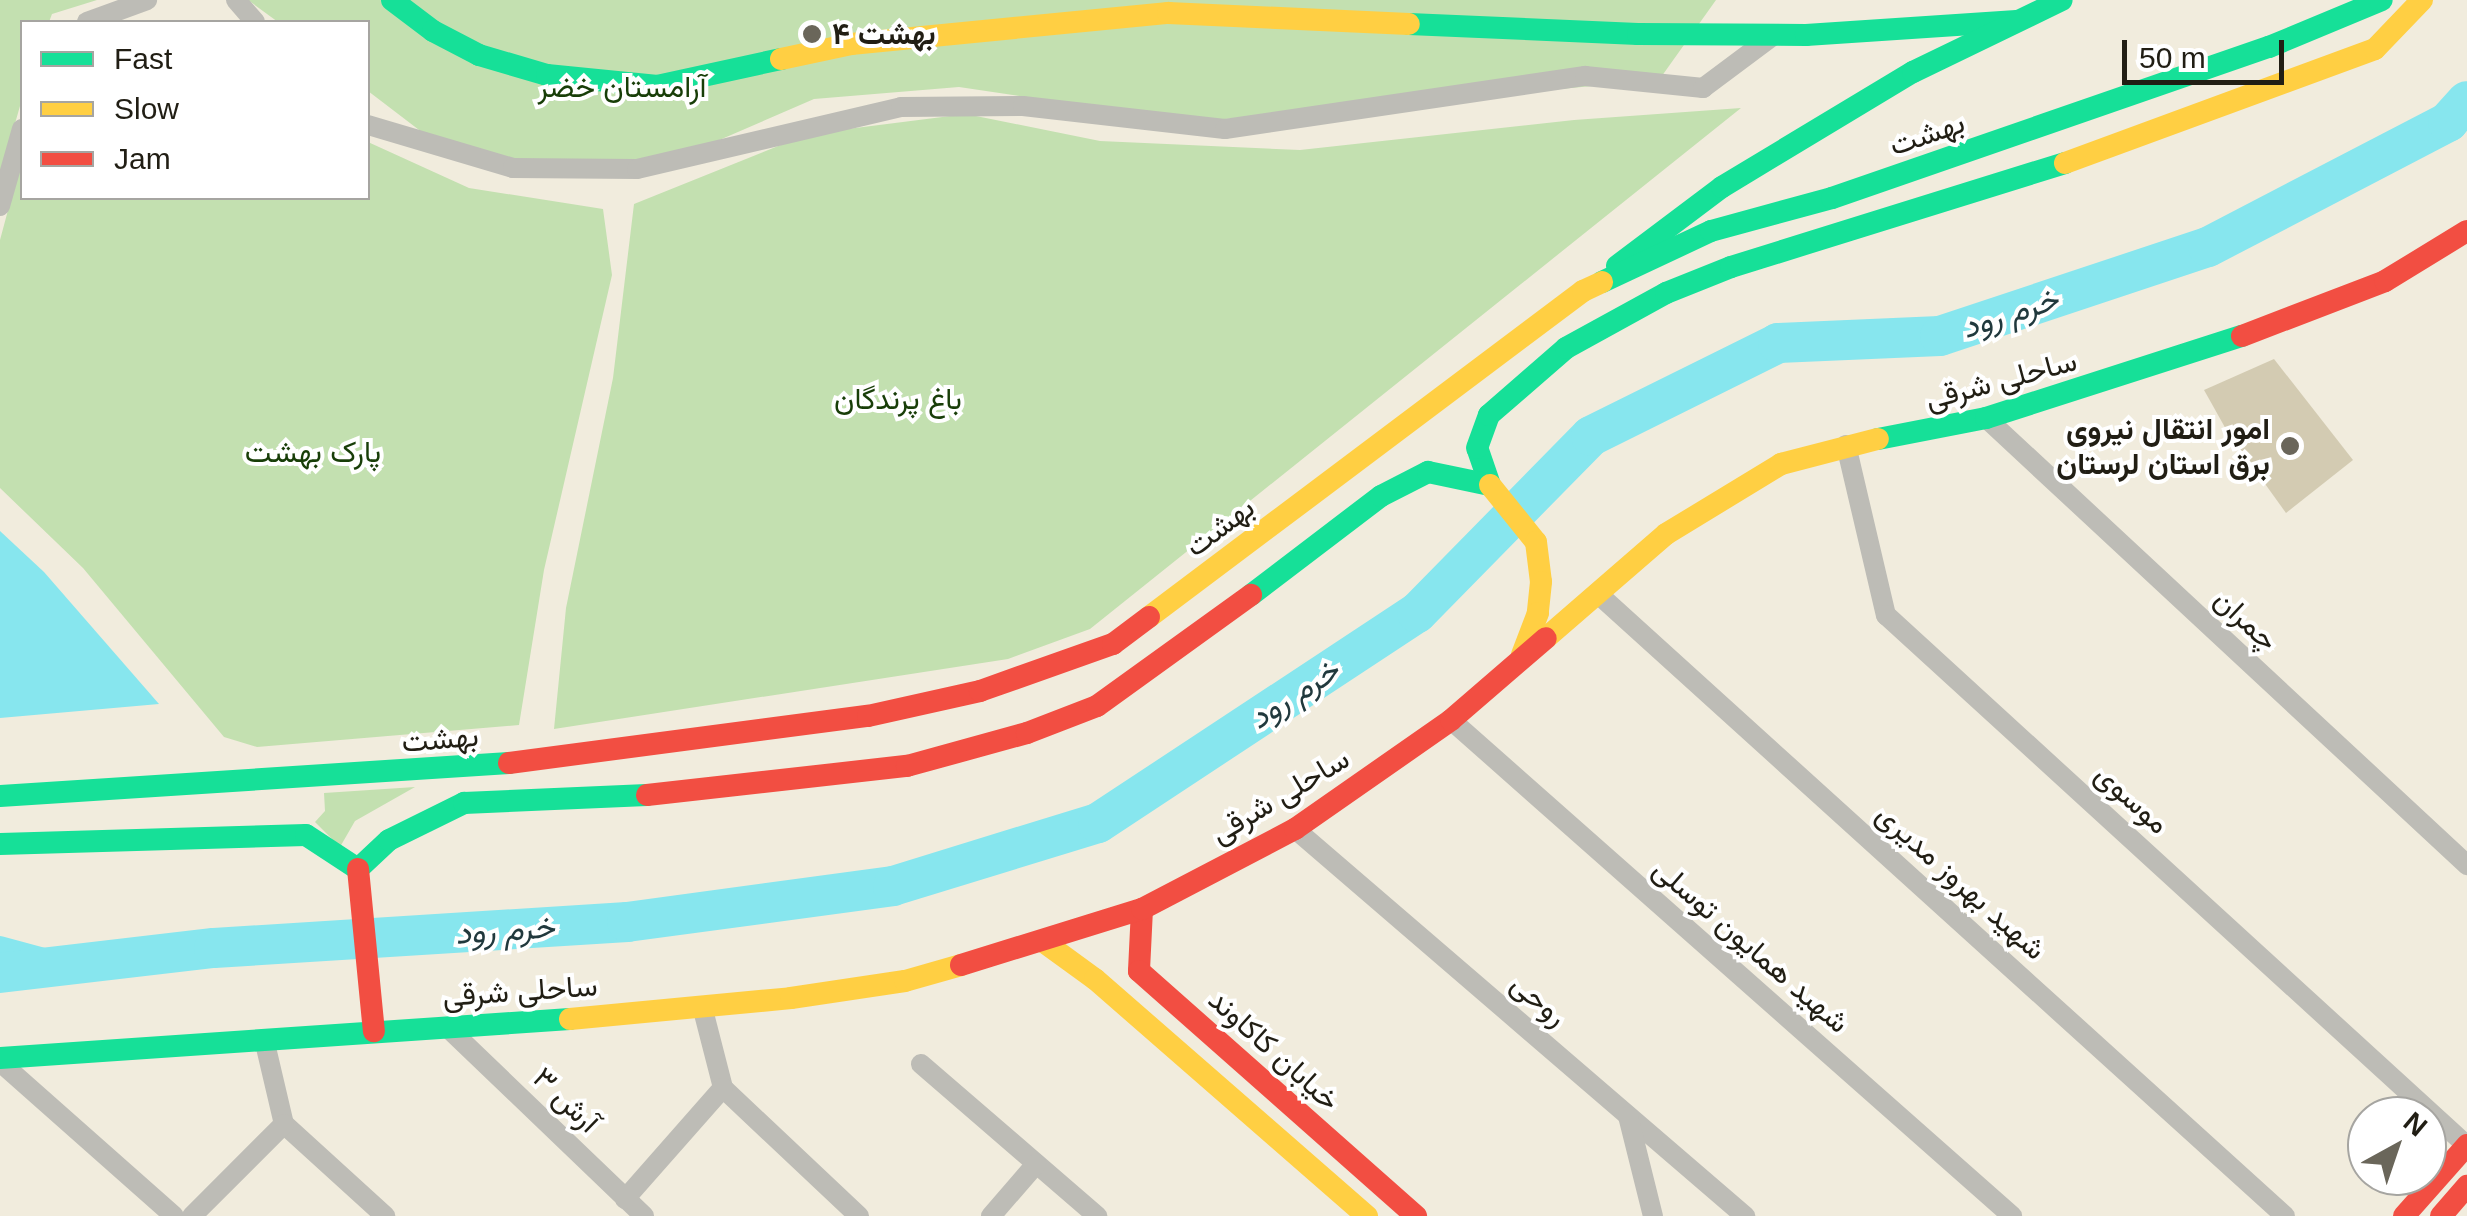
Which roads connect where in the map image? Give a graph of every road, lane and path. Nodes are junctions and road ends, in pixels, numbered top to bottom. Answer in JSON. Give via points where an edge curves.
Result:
{"nodes":[{"id":1,"x":146,"y":0,"type":"edge"},
{"id":2,"x":236,"y":0,"type":"edge"},
{"id":3,"x":392,"y":0,"type":"edge"},
{"id":4,"x":2062,"y":0,"type":"edge"},
{"id":5,"x":2382,"y":0,"type":"edge"},
{"id":6,"x":2422,"y":0,"type":"edge"},
{"id":7,"x":93,"y":20,"type":"edge"},
{"id":8,"x":253,"y":20,"type":"edge"},
{"id":9,"x":2016,"y":21,"type":"junction"},
{"id":10,"x":1774,"y":35,"type":"junction"},
{"id":11,"x":370,"y":126,"type":"edge"},
{"id":12,"x":20,"y":137,"type":"edge"},
{"id":13,"x":0,"y":206,"type":"edge"},
{"id":14,"x":2467,"y":232,"type":"edge"},
{"id":15,"x":1583,"y":291,"type":"junction"},
{"id":16,"x":1986,"y":418,"type":"junction"},
{"id":17,"x":1846,"y":446,"type":"junction"},
{"id":18,"x":1490,"y":486,"type":"junction"},
{"id":19,"x":1598,"y":593,"type":"junction"},
{"id":20,"x":1114,"y":644,"type":"junction"},
{"id":21,"x":1178,"y":650,"type":"junction"},
{"id":22,"x":1521,"y":658,"type":"junction"},
{"id":23,"x":1451,"y":720,"type":"junction"},
{"id":24,"x":542,"y":760,"type":"junction"},
{"id":25,"x":274,"y":780,"type":"junction"},
{"id":26,"x":0,"y":796,"type":"edge"},
{"id":27,"x":464,"y":803,"type":"junction"},
{"id":28,"x":1295,"y":829,"type":"junction"},
{"id":29,"x":272,"y":833,"type":"junction"},
{"id":30,"x":0,"y":844,"type":"edge"},
{"id":31,"x":2467,"y":865,"type":"edge"},
{"id":32,"x":358,"y":869,"type":"junction"},
{"id":33,"x":1142,"y":909,"type":"junction"},
{"id":34,"x":1044,"y":942,"type":"junction"},
{"id":35,"x":1138,"y":971,"type":"junction"},
{"id":36,"x":1112,"y":995,"type":"junction"},
{"id":37,"x":702,"y":1006,"type":"junction"},
{"id":38,"x":447,"y":1027,"type":"junction"},
{"id":39,"x":374,"y":1031,"type":"junction"},
{"id":40,"x":264,"y":1039,"type":"junction"},
{"id":41,"x":0,"y":1060,"type":"edge"},
{"id":42,"x":921,"y":1064,"type":"dead end"},
{"id":43,"x":724,"y":1088,"type":"junction"},
{"id":44,"x":1627,"y":1115,"type":"junction"},
{"id":45,"x":284,"y":1124,"type":"junction"},
{"id":46,"x":2467,"y":1145,"type":"edge"},
{"id":47,"x":1036,"y":1164,"type":"junction"},
{"id":48,"x":625,"y":1199,"type":"junction"},
{"id":49,"x":174,"y":1216,"type":"edge"},
{"id":50,"x":192,"y":1216,"type":"edge"},
{"id":51,"x":385,"y":1216,"type":"edge"},
{"id":52,"x":644,"y":1216,"type":"edge"},
{"id":53,"x":859,"y":1216,"type":"edge"},
{"id":54,"x":991,"y":1216,"type":"edge"},
{"id":55,"x":1097,"y":1216,"type":"edge"},
{"id":56,"x":1367,"y":1216,"type":"edge"},
{"id":57,"x":1416,"y":1216,"type":"edge"},
{"id":58,"x":1653,"y":1216,"type":"edge"},
{"id":59,"x":1744,"y":1216,"type":"edge"},
{"id":60,"x":2012,"y":1216,"type":"edge"},
{"id":61,"x":2285,"y":1216,"type":"edge"},
{"id":62,"x":2404,"y":1216,"type":"edge"}],
"edges":[{"from":1,"to":7,"type":"street"},
{"from":2,"to":8,"type":"street"},
{"from":3,"to":10,"type":"main road","via":[[479,55],[548,75],[657,86],[852,44],[1168,14]]},
{"from":4,"to":9,"type":"main road"},
{"from":5,"to":15,"type":"main road","name":"بهشت","via":[[2269,47],[1886,180],[1712,231]]},
{"from":6,"to":18,"type":"main road","via":[[2375,49],[2062,164],[1666,293],[1566,348],[1489,416],[1477,448]]},
{"from":9,"to":10,"type":"main road"},
{"from":9,"to":15,"type":"main road","via":[[1913,72],[1722,187]]},
{"from":10,"to":11,"type":"street","via":[[1703,88],[1585,76],[1226,129],[1023,106],[901,107],[637,169],[513,168]]},
{"from":12,"to":13,"type":"street"},
{"from":14,"to":16,"type":"main road","name":"ساحلی شرقی","via":[[2386,281],[2200,352]]},
{"from":15,"to":20,"type":"main road","name":"بهشت"},
{"from":16,"to":17,"type":"main road","name":"ساحلی شرقی"},
{"from":16,"to":31,"type":"street","name":"چمران"},
{"from":17,"to":19,"type":"main road","name":"ساحلی شرقی","via":[[1781,464],[1717,499]]},
{"from":17,"to":46,"type":"street","name":"موسوی","via":[[1886,615]]},
{"from":18,"to":21,"type":"main road","via":[[1428,472],[1381,496]]},
{"from":18,"to":22,"type":"main road","via":[[1536,542],[1538,612]]},
{"from":19,"to":22,"type":"main road","name":"ساحلی شرقی"},
{"from":19,"to":61,"type":"street","name":"شهید بهروز مدیری"},
{"from":20,"to":21,"type":"main road"},
{"from":20,"to":24,"type":"main road","name":"بهشت","via":[[980,691],[868,716]]},
{"from":21,"to":27,"type":"main road","via":[[1097,706],[1027,734],[907,766],[698,793]]},
{"from":22,"to":23,"type":"main road","name":"ساحلی شرقی"},
{"from":23,"to":28,"type":"main road","name":"ساحلی شرقی"},
{"from":23,"to":60,"type":"street","name":"شهید همایون توسلی"},
{"from":24,"to":25,"type":"main road","name":"بهشت"},
{"from":24,"to":27,"type":"main road"},
{"from":25,"to":26,"type":"main road","name":"بهشت"},
{"from":25,"to":29,"type":"main road","via":[[296,807],[287,828]]},
{"from":27,"to":32,"type":"main road","via":[[389,840]]},
{"from":28,"to":33,"type":"main road","name":"ساحلی شرقی"},
{"from":28,"to":44,"type":"street","name":"روحی"},
{"from":29,"to":30,"type":"main road"},
{"from":29,"to":32,"type":"main road","via":[[306,834]]},
{"from":32,"to":39,"type":"main road"},
{"from":33,"to":34,"type":"main road","name":"ساحلی شرقی"},
{"from":33,"to":35,"type":"main road"},
{"from":34,"to":36,"type":"main road","name":"خیابان کاکاوند"},
{"from":34,"to":37,"type":"main road","name":"ساحلی شرقی","via":[[905,980]]},
{"from":35,"to":36,"type":"main road","via":[[1122,966],[1114,972]]},
{"from":35,"to":57,"type":"main road","name":"خیابان کاکاوند"},
{"from":36,"to":56,"type":"main road","name":"خیابان کاکاوند"},
{"from":37,"to":38,"type":"main road","name":"ساحلی شرقی"},
{"from":37,"to":43,"type":"street"},
{"from":38,"to":39,"type":"main road","name":"ساحلی شرقی"},
{"from":38,"to":48,"type":"street","name":"آرش ۳"},
{"from":39,"to":40,"type":"main road","name":"ساحلی شرقی"},
{"from":40,"to":41,"type":"main road","name":"ساحلی شرقی"},
{"from":40,"to":45,"type":"street"},
{"from":41,"to":49,"type":"street"},
{"from":42,"to":47,"type":"street"},
{"from":43,"to":48,"type":"street"},
{"from":43,"to":53,"type":"street"},
{"from":44,"to":58,"type":"street"},
{"from":44,"to":59,"type":"street","name":"روحی"},
{"from":45,"to":50,"type":"street"},
{"from":45,"to":51,"type":"street"},
{"from":46,"to":62,"type":"main road"},
{"from":47,"to":54,"type":"street"},
{"from":47,"to":55,"type":"street"},
{"from":48,"to":52,"type":"street","name":"آرش ۳"}]}
